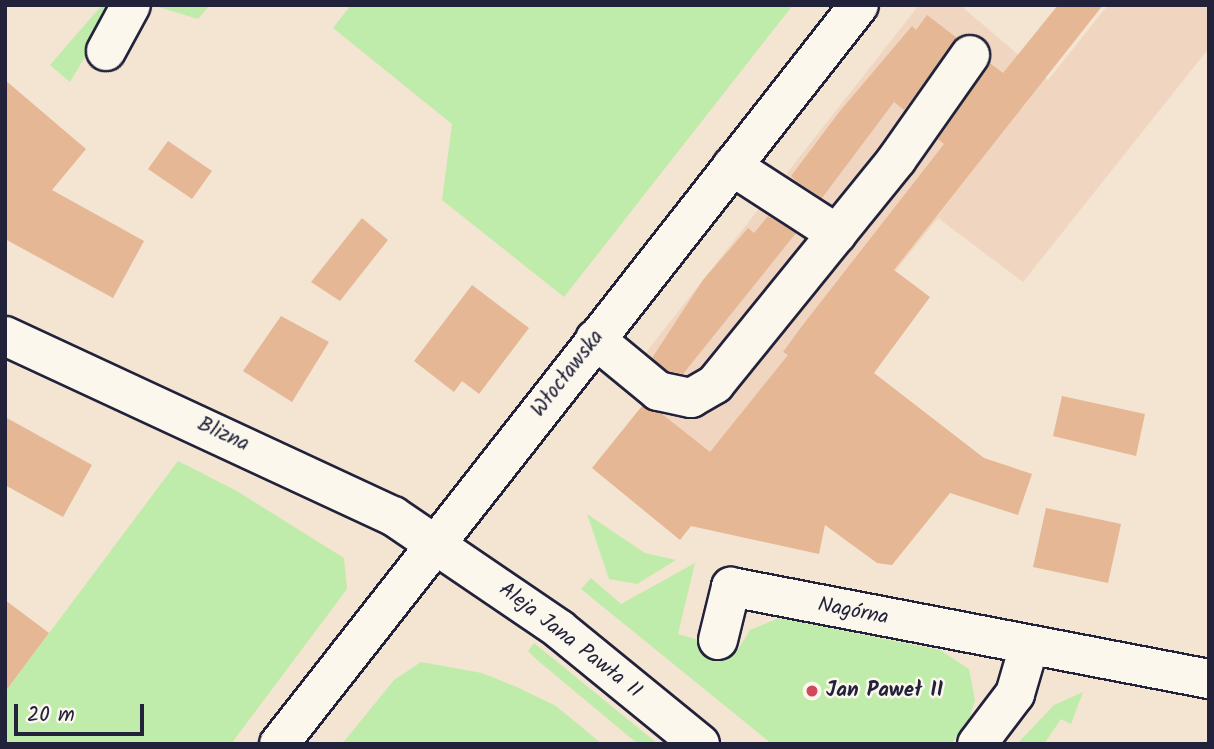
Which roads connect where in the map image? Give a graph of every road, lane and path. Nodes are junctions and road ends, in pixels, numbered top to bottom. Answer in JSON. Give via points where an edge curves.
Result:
{"nodes":[{"id":1,"x":131,"y":5,"type":"edge"},
{"id":2,"x":859,"y":5,"type":"edge"},
{"id":3,"x":106,"y":51,"type":"dead end"},
{"id":4,"x":971,"y":55,"type":"dead end"},
{"id":5,"x":732,"y":166,"type":"junction"},
{"id":6,"x":837,"y":234,"type":"junction"},
{"id":7,"x":5,"y":336,"type":"edge"},
{"id":8,"x":595,"y":339,"type":"junction"},
{"id":9,"x":437,"y":542,"type":"junction"},
{"id":10,"x":718,"y":640,"type":"dead end"},
{"id":11,"x":1029,"y":646,"type":"junction"},
{"id":12,"x":1209,"y":679,"type":"edge"},
{"id":13,"x":279,"y":744,"type":"edge"},
{"id":14,"x":700,"y":744,"type":"edge"},
{"id":15,"x":977,"y":744,"type":"edge"}],
"edges":[{"from":1,"to":3,"type":"street"},
{"from":2,"to":5,"type":"street","name":"Włocławska"},
{"from":4,"to":6,"type":"street"},
{"from":5,"to":6,"type":"street"},
{"from":5,"to":8,"type":"street","name":"Włocławska"},
{"from":6,"to":8,"type":"street","via":[[745,353],[715,384],[691,398],[659,391]]},
{"from":7,"to":9,"type":"street","name":"Blizna","via":[[329,483]]},
{"from":8,"to":9,"type":"street","name":"Włocławska"},
{"from":9,"to":13,"type":"street","name":"Włocławska"},
{"from":9,"to":14,"type":"street","name":"Aleja Jana Pawła II","via":[[559,629]]},
{"from":10,"to":11,"type":"street","name":"Nagórna","via":[[731,587]]},
{"from":11,"to":12,"type":"street","name":"Nagórna"},
{"from":11,"to":15,"type":"street","via":[[1015,694]]}]}
